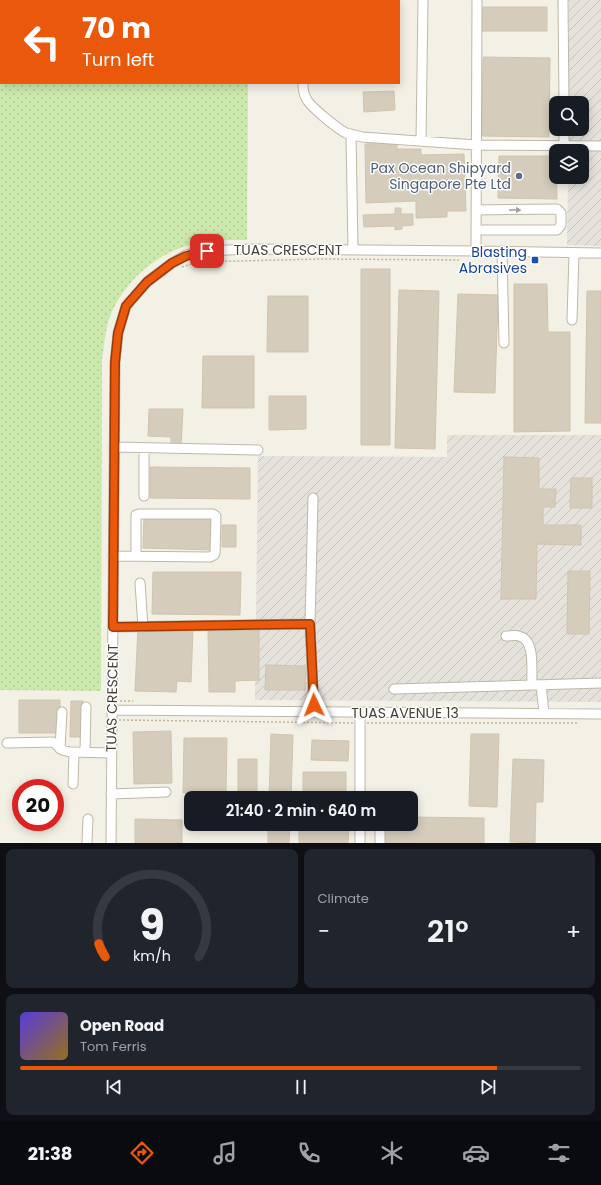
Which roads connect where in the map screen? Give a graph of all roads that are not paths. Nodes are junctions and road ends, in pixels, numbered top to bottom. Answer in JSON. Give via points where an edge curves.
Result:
{"nodes":[{"id":1,"x":423,"y":0,"type":"edge"},
{"id":2,"x":477,"y":0,"type":"edge"},
{"id":3,"x":564,"y":0,"type":"edge"},
{"id":4,"x":303,"y":84,"type":"edge"},
{"id":5,"x":564,"y":96,"type":"edge"},
{"id":6,"x":351,"y":134,"type":"junction"},
{"id":7,"x":421,"y":141,"type":"junction"},
{"id":8,"x":476,"y":145,"type":"junction"},
{"id":9,"x":549,"y":146,"type":"edge"},
{"id":10,"x":589,"y":146,"type":"edge"},
{"id":11,"x":601,"y":146,"type":"edge"},
{"id":12,"x":476,"y":210,"type":"junction"},
{"id":13,"x":476,"y":230,"type":"junction"},
{"id":14,"x":353,"y":250,"type":"junction"},
{"id":15,"x":476,"y":251,"type":"junction"},
{"id":16,"x":502,"y":251,"type":"junction"},
{"id":17,"x":574,"y":253,"type":"junction"},
{"id":18,"x":601,"y":254,"type":"edge"},
{"id":19,"x":572,"y":320,"type":"dead end"},
{"id":20,"x":504,"y":344,"type":"dead end"},
{"id":21,"x":114,"y":447,"type":"junction"},
{"id":22,"x":144,"y":448,"type":"junction"},
{"id":23,"x":258,"y":450,"type":"dead end"},
{"id":24,"x":144,"y":496,"type":"dead end"},
{"id":25,"x":313,"y":498,"type":"dead end"},
{"id":26,"x":136,"y":556,"type":"junction"},
{"id":27,"x":111,"y":561,"type":"junction"},
{"id":28,"x":140,"y":583,"type":"dead end"},
{"id":29,"x":310,"y":624,"type":"junction"},
{"id":30,"x":113,"y":627,"type":"junction"},
{"id":31,"x":142,"y":627,"type":"junction"},
{"id":32,"x":506,"y":636,"type":"dead end"},
{"id":33,"x":601,"y":683,"type":"edge"},
{"id":34,"x":532,"y":685,"type":"junction"},
{"id":35,"x":541,"y":685,"type":"junction"},
{"id":36,"x":394,"y":689,"type":"dead end"},
{"id":37,"x":86,"y":706,"type":"dead end"},
{"id":38,"x":118,"y":710,"type":"junction"},
{"id":39,"x":62,"y":712,"type":"dead end"},
{"id":40,"x":314,"y":712,"type":"junction"},
{"id":41,"x":360,"y":712,"type":"junction"},
{"id":42,"x":544,"y":713,"type":"junction"},
{"id":43,"x":601,"y":714,"type":"edge"},
{"id":44,"x":7,"y":743,"type":"dead end"},
{"id":45,"x":60,"y":749,"type":"junction"},
{"id":46,"x":74,"y":752,"type":"junction"},
{"id":47,"x":85,"y":752,"type":"junction"},
{"id":48,"x":111,"y":753,"type":"junction"},
{"id":49,"x":73,"y":784,"type":"dead end"},
{"id":50,"x":360,"y":791,"type":"edge"},
{"id":51,"x":166,"y":792,"type":"dead end"},
{"id":52,"x":111,"y":794,"type":"junction"},
{"id":53,"x":88,"y":819,"type":"dead end"},
{"id":54,"x":360,"y":831,"type":"edge"},
{"id":55,"x":380,"y":831,"type":"edge"},
{"id":56,"x":87,"y":843,"type":"edge"},
{"id":57,"x":111,"y":843,"type":"edge"},
{"id":58,"x":360,"y":843,"type":"edge"},
{"id":59,"x":380,"y":843,"type":"edge"}],
"edges":[{"from":1,"to":7,"type":"street"},
{"from":2,"to":8,"type":"street"},
{"from":3,"to":5,"type":"street"},
{"from":4,"to":6,"type":"street","via":[[306,100],[336,126]]},
{"from":6,"to":7,"type":"street"},
{"from":6,"to":14,"type":"street"},
{"from":7,"to":8,"type":"street"},
{"from":8,"to":9,"type":"street"},
{"from":8,"to":12,"type":"street"},
{"from":10,"to":11,"type":"street"},
{"from":12,"to":13,"type":"street"},
{"from":12,"to":13,"type":"street","one_way":true,"via":[[557,209],[561,213],[561,225],[557,230]]},
{"from":13,"to":15,"type":"street"},
{"from":14,"to":15,"type":"street","name":"TUAS CRESCENT"},
{"from":14,"to":21,"type":"street","name":"TUAS CRESCENT","via":[[207,251],[186,256],[172,263],[147,282],[126,306],[118,333]]},
{"from":15,"to":16,"type":"street","name":"TUAS CRESCENT"},
{"from":16,"to":17,"type":"street","name":"TUAS CRESCENT"},
{"from":16,"to":20,"type":"street"},
{"from":17,"to":18,"type":"street","name":"TUAS CRESCENT"},
{"from":17,"to":19,"type":"street"},
{"from":21,"to":22,"type":"street"},
{"from":21,"to":27,"type":"street","name":"TUAS CRESCENT"},
{"from":22,"to":23,"type":"street"},
{"from":22,"to":24,"type":"street"},
{"from":25,"to":29,"type":"street"},
{"from":26,"to":26,"type":"street","via":[[214,555],[216,516],[138,514]]},
{"from":26,"to":27,"type":"street"},
{"from":27,"to":30,"type":"street","name":"TUAS CRESCENT"},
{"from":28,"to":31,"type":"street"},
{"from":29,"to":31,"type":"street"},
{"from":29,"to":40,"type":"street"},
{"from":30,"to":31,"type":"street"},
{"from":30,"to":38,"type":"street","name":"TUAS CRESCENT"},
{"from":32,"to":34,"type":"street","via":[[519,636],[526,640],[531,648]]},
{"from":33,"to":35,"type":"street"},
{"from":34,"to":35,"type":"street"},
{"from":34,"to":36,"type":"street"},
{"from":35,"to":42,"type":"street"},
{"from":37,"to":47,"type":"street"},
{"from":38,"to":40,"type":"street","name":"TUAS AVENUE 13"},
{"from":38,"to":48,"type":"street","name":"TUAS CRESCENT"},
{"from":39,"to":45,"type":"street"},
{"from":40,"to":41,"type":"street","name":"TUAS AVENUE 13"},
{"from":41,"to":42,"type":"street","name":"TUAS AVENUE 13"},
{"from":41,"to":50,"type":"street"},
{"from":42,"to":43,"type":"street","name":"TUAS AVENUE 13"},
{"from":44,"to":45,"type":"street","via":[[53,742]]},
{"from":45,"to":46,"type":"street"},
{"from":46,"to":47,"type":"street"},
{"from":46,"to":49,"type":"street"},
{"from":47,"to":48,"type":"street"},
{"from":48,"to":52,"type":"street","name":"TUAS CRESCENT"},
{"from":51,"to":52,"type":"street"},
{"from":52,"to":57,"type":"street","name":"TUAS CRESCENT"},
{"from":53,"to":56,"type":"street"},
{"from":54,"to":58,"type":"street"},
{"from":55,"to":59,"type":"street"}]}
